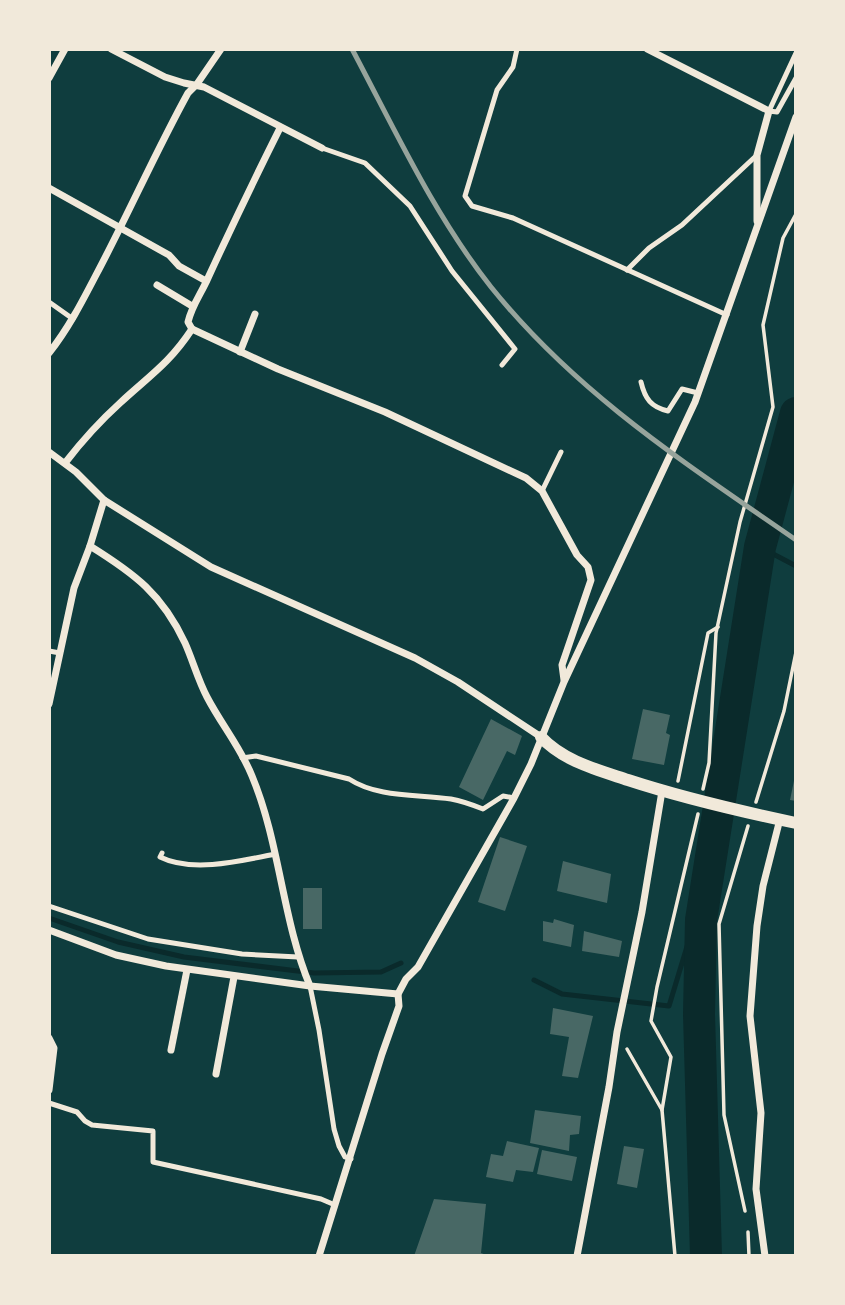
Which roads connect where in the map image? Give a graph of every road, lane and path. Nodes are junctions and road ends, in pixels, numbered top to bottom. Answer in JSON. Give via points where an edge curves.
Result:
{"nodes":[{"id":1,"x":65,"y":49,"type":"edge"},
{"id":2,"x":111,"y":49,"type":"edge"},
{"id":3,"x":221,"y":49,"type":"edge"},
{"id":4,"x":517,"y":49,"type":"edge"},
{"id":5,"x":647,"y":49,"type":"edge"},
{"id":6,"x":796,"y":53,"type":"edge"},
{"id":7,"x":49,"y":78,"type":"edge"},
{"id":8,"x":796,"y":78,"type":"edge"},
{"id":9,"x":197,"y":84,"type":"junction"},
{"id":10,"x":769,"y":111,"type":"junction"},
{"id":11,"x":796,"y":117,"type":"edge"},
{"id":12,"x":794,"y":125,"type":"edge"},
{"id":13,"x":280,"y":128,"type":"junction"},
{"id":14,"x":322,"y":148,"type":"joint"},
{"id":15,"x":757,"y":155,"type":"junction"},
{"id":16,"x":49,"y":188,"type":"edge"},
{"id":17,"x":796,"y":214,"type":"edge"},
{"id":18,"x":758,"y":226,"type":"junction"},
{"id":19,"x":122,"y":228,"type":"junction"},
{"id":20,"x":627,"y":270,"type":"junction"},
{"id":21,"x":206,"y":281,"type":"junction"},
{"id":22,"x":157,"y":285,"type":"dead end"},
{"id":23,"x":49,"y":302,"type":"edge"},
{"id":24,"x":192,"y":306,"type":"junction"},
{"id":25,"x":255,"y":314,"type":"dead end"},
{"id":26,"x":727,"y":316,"type":"junction"},
{"id":27,"x":73,"y":319,"type":"junction"},
{"id":28,"x":192,"y":329,"type":"junction"},
{"id":29,"x":240,"y":352,"type":"junction"},
{"id":30,"x":49,"y":353,"type":"edge"},
{"id":31,"x":502,"y":365,"type":"dead end"},
{"id":32,"x":641,"y":382,"type":"dead end"},
{"id":33,"x":698,"y":393,"type":"junction"},
{"id":34,"x":49,"y":452,"type":"edge"},
{"id":35,"x":561,"y":452,"type":"dead end"},
{"id":36,"x":65,"y":463,"type":"junction"},
{"id":37,"x":542,"y":491,"type":"junction"},
{"id":38,"x":104,"y":500,"type":"junction"},
{"id":39,"x":90,"y":546,"type":"junction"},
{"id":40,"x":718,"y":627,"type":"junction"},
{"id":41,"x":49,"y":650,"type":"edge"},
{"id":42,"x":60,"y":653,"type":"junction"},
{"id":43,"x":565,"y":682,"type":"junction"},
{"id":44,"x":51,"y":689,"type":"edge"},
{"id":45,"x":49,"y":704,"type":"edge"},
{"id":46,"x":541,"y":737,"type":"junction"},
{"id":47,"x":242,"y":758,"type":"junction"},
{"id":48,"x":662,"y":791,"type":"junction"},
{"id":49,"x":675,"y":796,"type":"junction"},
{"id":50,"x":514,"y":798,"type":"junction"},
{"id":51,"x":701,"y":799,"type":"dead end"},
{"id":52,"x":699,"y":811,"type":"dead end"},
{"id":53,"x":777,"y":819,"type":"junction"},
{"id":54,"x":796,"y":823,"type":"edge"},
{"id":55,"x":162,"y":853,"type":"dead end"},
{"id":56,"x":275,"y":855,"type":"junction"},
{"id":57,"x":49,"y":906,"type":"edge"},
{"id":58,"x":49,"y":930,"type":"edge"},
{"id":59,"x":298,"y":957,"type":"junction"},
{"id":60,"x":187,"y":970,"type":"junction"},
{"id":61,"x":234,"y":977,"type":"junction"},
{"id":62,"x":310,"y":986,"type":"junction"},
{"id":63,"x":398,"y":994,"type":"junction"},
{"id":64,"x":617,"y":1032,"type":"junction"},
{"id":65,"x":49,"y":1038,"type":"edge"},
{"id":66,"x":171,"y":1050,"type":"dead end"},
{"id":67,"x":216,"y":1074,"type":"dead end"},
{"id":68,"x":49,"y":1090,"type":"edge"},
{"id":69,"x":49,"y":1103,"type":"edge"},
{"id":70,"x":662,"y":1110,"type":"junction"},
{"id":71,"x":351,"y":1159,"type":"junction"},
{"id":72,"x":335,"y":1205,"type":"junction"},
{"id":73,"x":319,"y":1256,"type":"edge"},
{"id":74,"x":577,"y":1256,"type":"edge"},
{"id":75,"x":675,"y":1256,"type":"edge"},
{"id":76,"x":765,"y":1256,"type":"edge"}],
"edges":[{"from":1,"to":7,"type":"street"},
{"from":2,"to":9,"type":"street","via":[[165,76]]},
{"from":3,"to":9,"type":"street"},
{"from":4,"to":20,"type":"lane","via":[[513,66],[497,90],[465,196],[472,206],[513,218]]},
{"from":5,"to":10,"type":"street"},
{"from":6,"to":10,"type":"lane"},
{"from":8,"to":10,"type":"lane","via":[[777,112]]},
{"from":9,"to":13,"type":"street"},
{"from":9,"to":19,"type":"street","via":[[169,128]]},
{"from":10,"to":15,"type":"street"},
{"from":11,"to":12,"type":"street"},
{"from":12,"to":18,"type":"street"},
{"from":13,"to":14,"type":"street"},
{"from":13,"to":21,"type":"street"},
{"from":14,"to":31,"type":"lane","via":[[365,163],[410,205],[452,271],[515,349]]},
{"from":15,"to":18,"type":"street"},
{"from":15,"to":20,"type":"lane"},
{"from":16,"to":19,"type":"street"},
{"from":17,"to":40,"type":"path","via":[[783,238],[764,325],[773,407],[740,522]]},
{"from":18,"to":26,"type":"street"},
{"from":19,"to":21,"type":"street"},
{"from":19,"to":27,"type":"street"},
{"from":20,"to":26,"type":"lane"},
{"from":21,"to":24,"type":"street"},
{"from":22,"to":24,"type":"street"},
{"from":23,"to":27,"type":"lane"},
{"from":24,"to":28,"type":"street","via":[[188,322]]},
{"from":25,"to":29,"type":"street"},
{"from":26,"to":33,"type":"street"},
{"from":27,"to":30,"type":"street"},
{"from":28,"to":29,"type":"street"},
{"from":28,"to":36,"type":"street","via":[[164,366],[120,402]]},
{"from":29,"to":37,"type":"street","via":[[496,462]]},
{"from":32,"to":33,"type":"lane","via":[[644,397],[655,408],[668,411],[681,389]]},
{"from":33,"to":43,"type":"street"},
{"from":34,"to":36,"type":"street"},
{"from":35,"to":37,"type":"lane"},
{"from":36,"to":38,"type":"street"},
{"from":37,"to":43,"type":"street","via":[[588,567],[591,580],[562,665]]},
{"from":38,"to":39,"type":"street"},
{"from":38,"to":46,"type":"street","via":[[211,567],[415,658]]},
{"from":39,"to":42,"type":"street","via":[[74,588]]},
{"from":39,"to":47,"type":"street","via":[[146,584],[165,607]]},
{"from":40,"to":49,"type":"path","via":[[708,633]]},
{"from":40,"to":51,"type":"path","via":[[709,763]]},
{"from":41,"to":42,"type":"lane"},
{"from":42,"to":44,"type":"street"},
{"from":43,"to":46,"type":"street"},
{"from":44,"to":45,"type":"street"},
{"from":46,"to":48,"type":"street","via":[[551,748],[592,768]]},
{"from":46,"to":50,"type":"street"},
{"from":47,"to":50,"type":"lane","via":[[256,756],[376,790],[454,799],[483,809],[503,796]]},
{"from":47,"to":56,"type":"street","via":[[252,775]]},
{"from":48,"to":49,"type":"street"},
{"from":48,"to":64,"type":"street"},
{"from":49,"to":53,"type":"street"},
{"from":50,"to":63,"type":"street"},
{"from":52,"to":70,"type":"path","via":[[651,1021],[671,1057]]},
{"from":53,"to":54,"type":"street"},
{"from":53,"to":76,"type":"street","via":[[757,926],[750,1016],[761,1113],[756,1189]]},
{"from":55,"to":56,"type":"lane","via":[[160,857],[173,863],[229,864]]},
{"from":56,"to":59,"type":"street"},
{"from":57,"to":59,"type":"lane","via":[[148,939],[242,954]]},
{"from":58,"to":60,"type":"street","via":[[116,955]]},
{"from":59,"to":62,"type":"street"},
{"from":60,"to":61,"type":"street"},
{"from":60,"to":66,"type":"street"},
{"from":61,"to":62,"type":"street"},
{"from":61,"to":67,"type":"street"},
{"from":62,"to":63,"type":"street"},
{"from":62,"to":71,"type":"lane","via":[[334,1129],[345,1157]]},
{"from":63,"to":71,"type":"street","via":[[400,1006]]},
{"from":64,"to":70,"type":"path"},
{"from":64,"to":74,"type":"street"},
{"from":65,"to":68,"type":"street","via":[[54,1048]]},
{"from":69,"to":72,"type":"lane","via":[[77,1112],[92,1125],[153,1131],[153,1162]]},
{"from":70,"to":75,"type":"path"},
{"from":71,"to":72,"type":"street"},
{"from":72,"to":73,"type":"street"}]}
